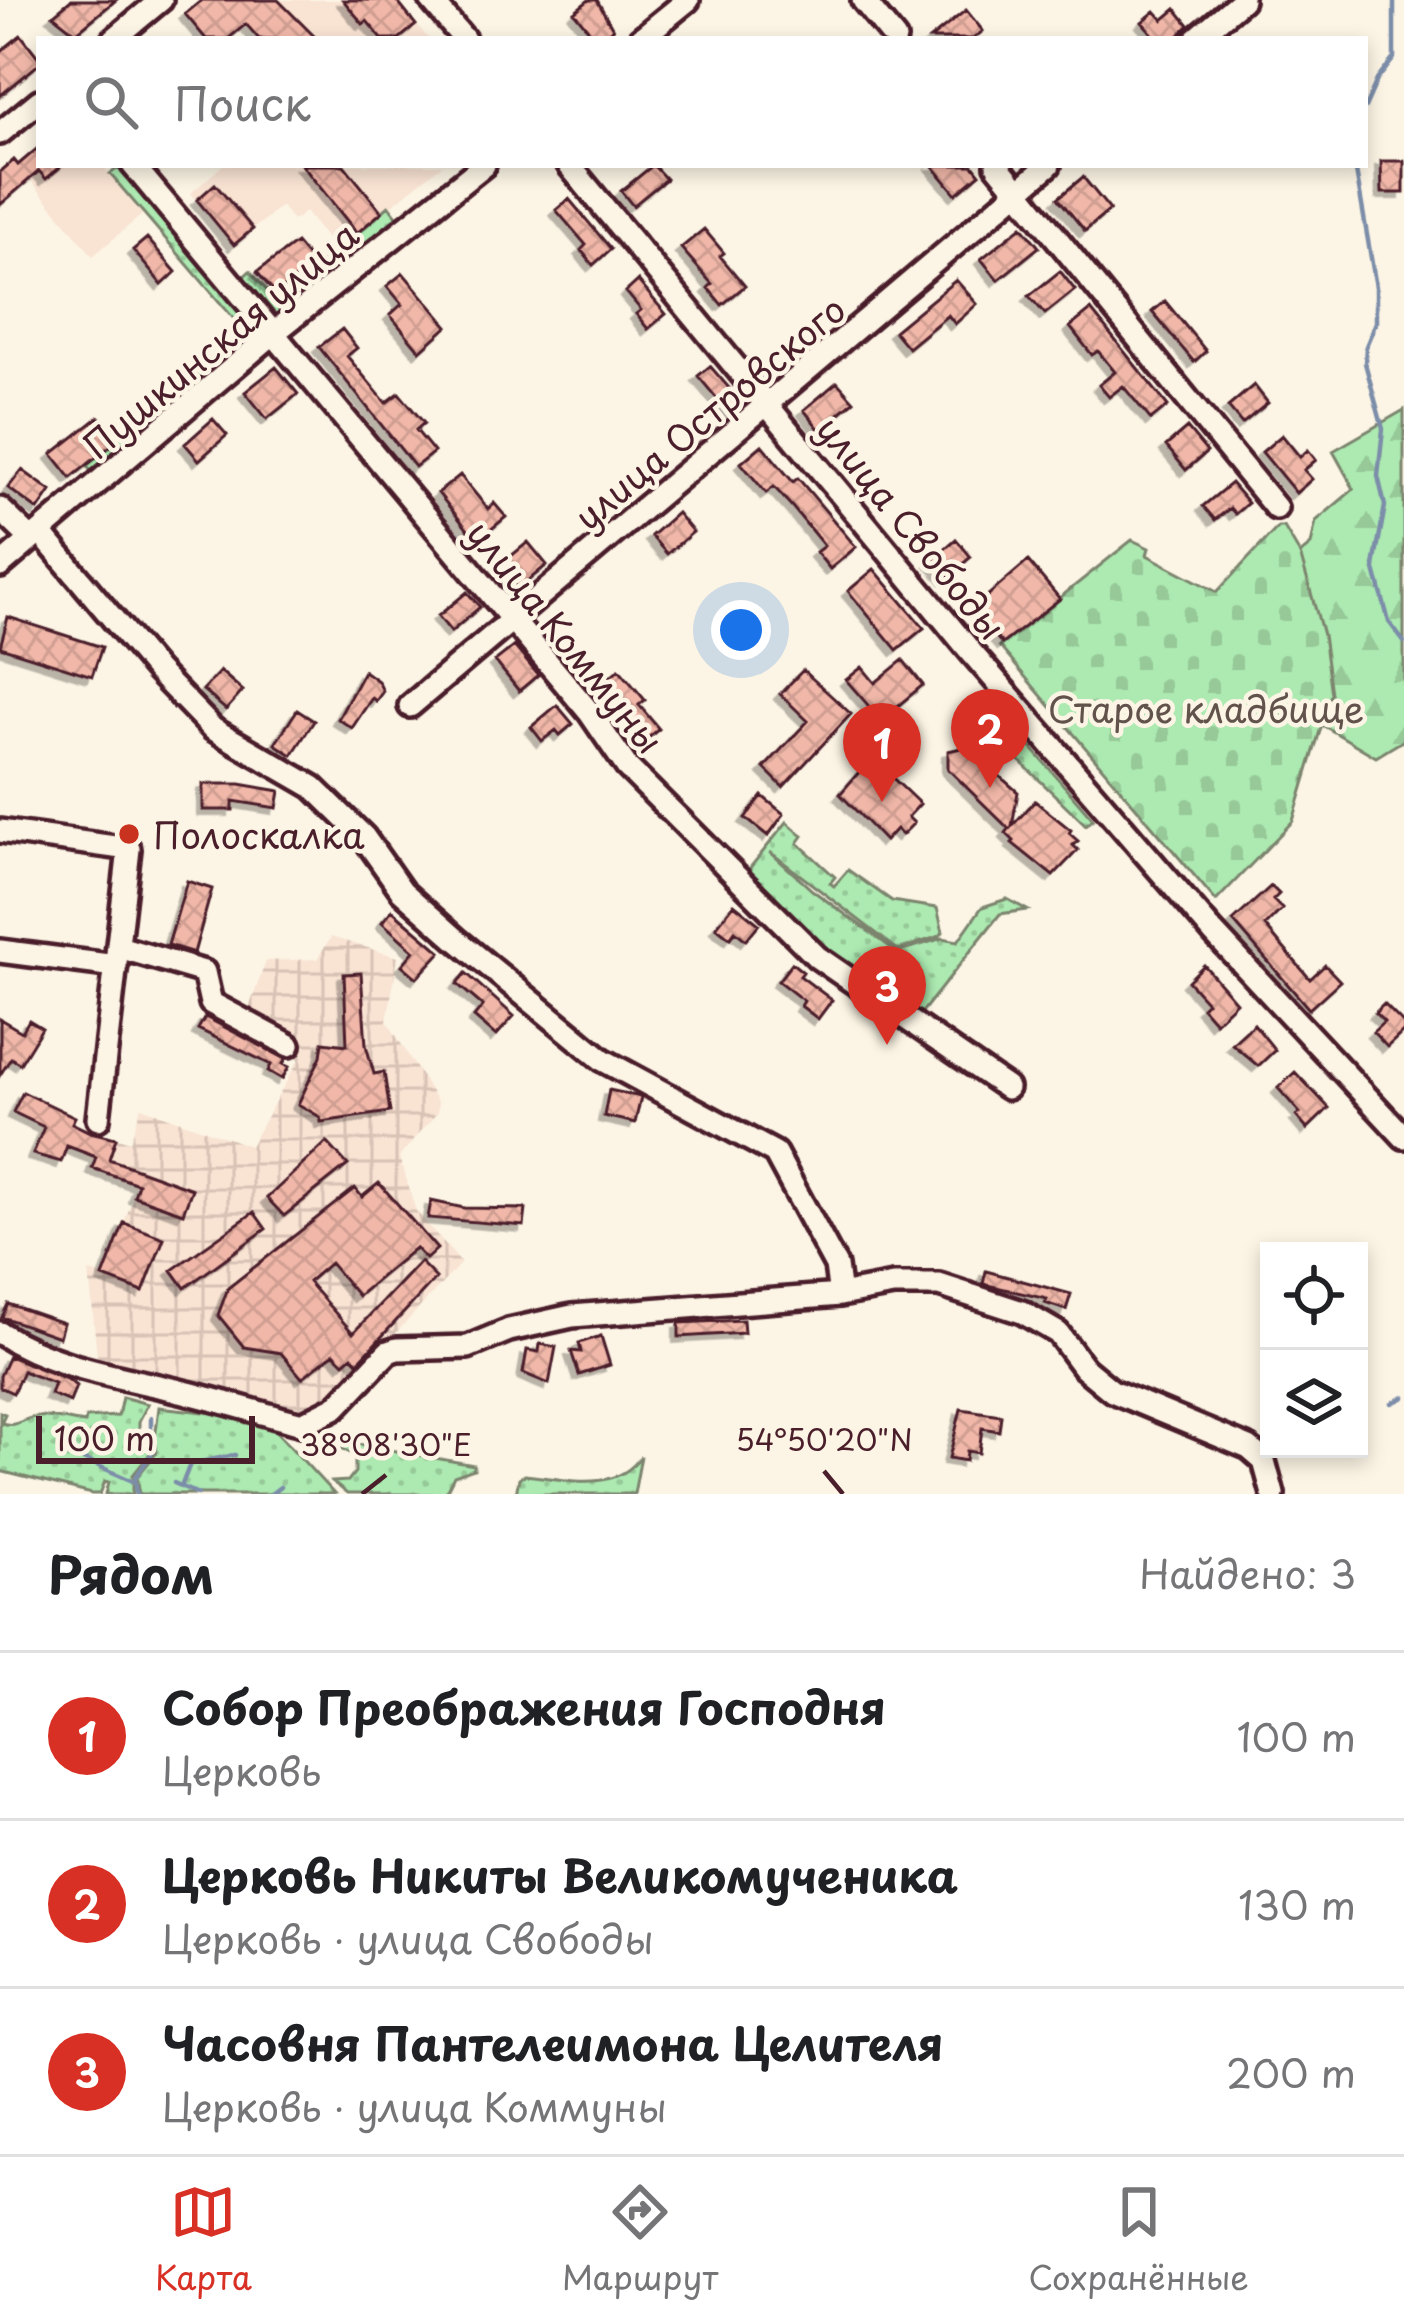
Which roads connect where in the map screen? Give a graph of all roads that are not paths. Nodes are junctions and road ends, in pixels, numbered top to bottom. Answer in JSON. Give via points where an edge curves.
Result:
{"nodes":[{"id":1,"x":161,"y":0,"type":"edge"},
{"id":2,"x":431,"y":0,"type":"edge"},
{"id":3,"x":688,"y":0,"type":"edge"},
{"id":4,"x":863,"y":0,"type":"edge"},
{"id":5,"x":1242,"y":0,"type":"edge"},
{"id":6,"x":118,"y":36,"type":"edge"},
{"id":7,"x":461,"y":36,"type":"edge"},
{"id":8,"x":644,"y":36,"type":"edge"},
{"id":9,"x":893,"y":36,"type":"edge"},
{"id":10,"x":1200,"y":36,"type":"edge"},
{"id":11,"x":36,"y":103,"type":"edge"},
{"id":12,"x":0,"y":133,"type":"edge"},
{"id":13,"x":136,"y":168,"type":"edge"},
{"id":14,"x":480,"y":168,"type":"edge"},
{"id":15,"x":572,"y":168,"type":"edge"},
{"id":16,"x":1000,"y":168,"type":"edge"},
{"id":17,"x":1044,"y":168,"type":"edge"},
{"id":18,"x":1018,"y":190,"type":"junction"},
{"id":19,"x":275,"y":332,"type":"junction"},
{"id":20,"x":769,"y":404,"type":"junction"},
{"id":21,"x":1276,"y":508,"type":"dead end"},
{"id":22,"x":0,"y":509,"type":"edge"},
{"id":23,"x":36,"y":535,"type":"junction"},
{"id":24,"x":0,"y":566,"type":"edge"},
{"id":25,"x":513,"y":622,"type":"junction"},
{"id":26,"x":410,"y":706,"type":"dead end"},
{"id":27,"x":0,"y":831,"type":"edge"},
{"id":28,"x":0,"y":951,"type":"edge"},
{"id":29,"x":117,"y":957,"type":"junction"},
{"id":30,"x":289,"y":1045,"type":"dead end"},
{"id":31,"x":1006,"y":1088,"type":"dead end"},
{"id":32,"x":98,"y":1119,"type":"dead end"},
{"id":33,"x":1404,"y":1137,"type":"edge"},
{"id":34,"x":840,"y":1295,"type":"junction"},
{"id":35,"x":0,"y":1333,"type":"edge"},
{"id":36,"x":1273,"y":1494,"type":"edge"}],
"edges":[{"from":1,"to":6,"type":"street"},
{"from":2,"to":7,"type":"street"},
{"from":3,"to":8,"type":"street"},
{"from":4,"to":9,"type":"street"},
{"from":5,"to":10,"type":"street"},
{"from":11,"to":12,"type":"street"},
{"from":13,"to":19,"type":"street","name":"улица Коммуны"},
{"from":14,"to":19,"type":"street","name":"Пушкинская улица"},
{"from":15,"to":20,"type":"street","name":"улица Свободы"},
{"from":16,"to":18,"type":"street"},
{"from":17,"to":18,"type":"street","name":"улица Островского"},
{"from":18,"to":20,"type":"street","name":"улица Островского"},
{"from":18,"to":21,"type":"street"},
{"from":19,"to":23,"type":"street","name":"Пушкинская улица"},
{"from":19,"to":25,"type":"street","name":"улица Коммуны"},
{"from":20,"to":25,"type":"street","name":"улица Островского"},
{"from":20,"to":33,"type":"street","name":"улица Свободы","via":[[1213,932]]},
{"from":22,"to":23,"type":"street"},
{"from":23,"to":24,"type":"street","name":"Пушкинская улица"},
{"from":23,"to":34,"type":"street","via":[[213,729],[313,787],[455,939],[603,1060],[776,1153],[836,1266]]},
{"from":25,"to":26,"type":"street","name":"улица Островского"},
{"from":25,"to":31,"type":"street","name":"улица Коммуны","via":[[627,767],[817,957]]},
{"from":27,"to":29,"type":"street","via":[[129,849]]},
{"from":28,"to":29,"type":"street"},
{"from":29,"to":30,"type":"street","via":[[204,972],[211,1003]]},
{"from":29,"to":32,"type":"street"},
{"from":34,"to":35,"type":"street","via":[[572,1316],[468,1347],[397,1348],[336,1407],[302,1424],[114,1378]]},
{"from":34,"to":36,"type":"street","via":[[939,1285],[1022,1312],[1058,1333],[1112,1391],[1249,1448],[1264,1461]]}]}
